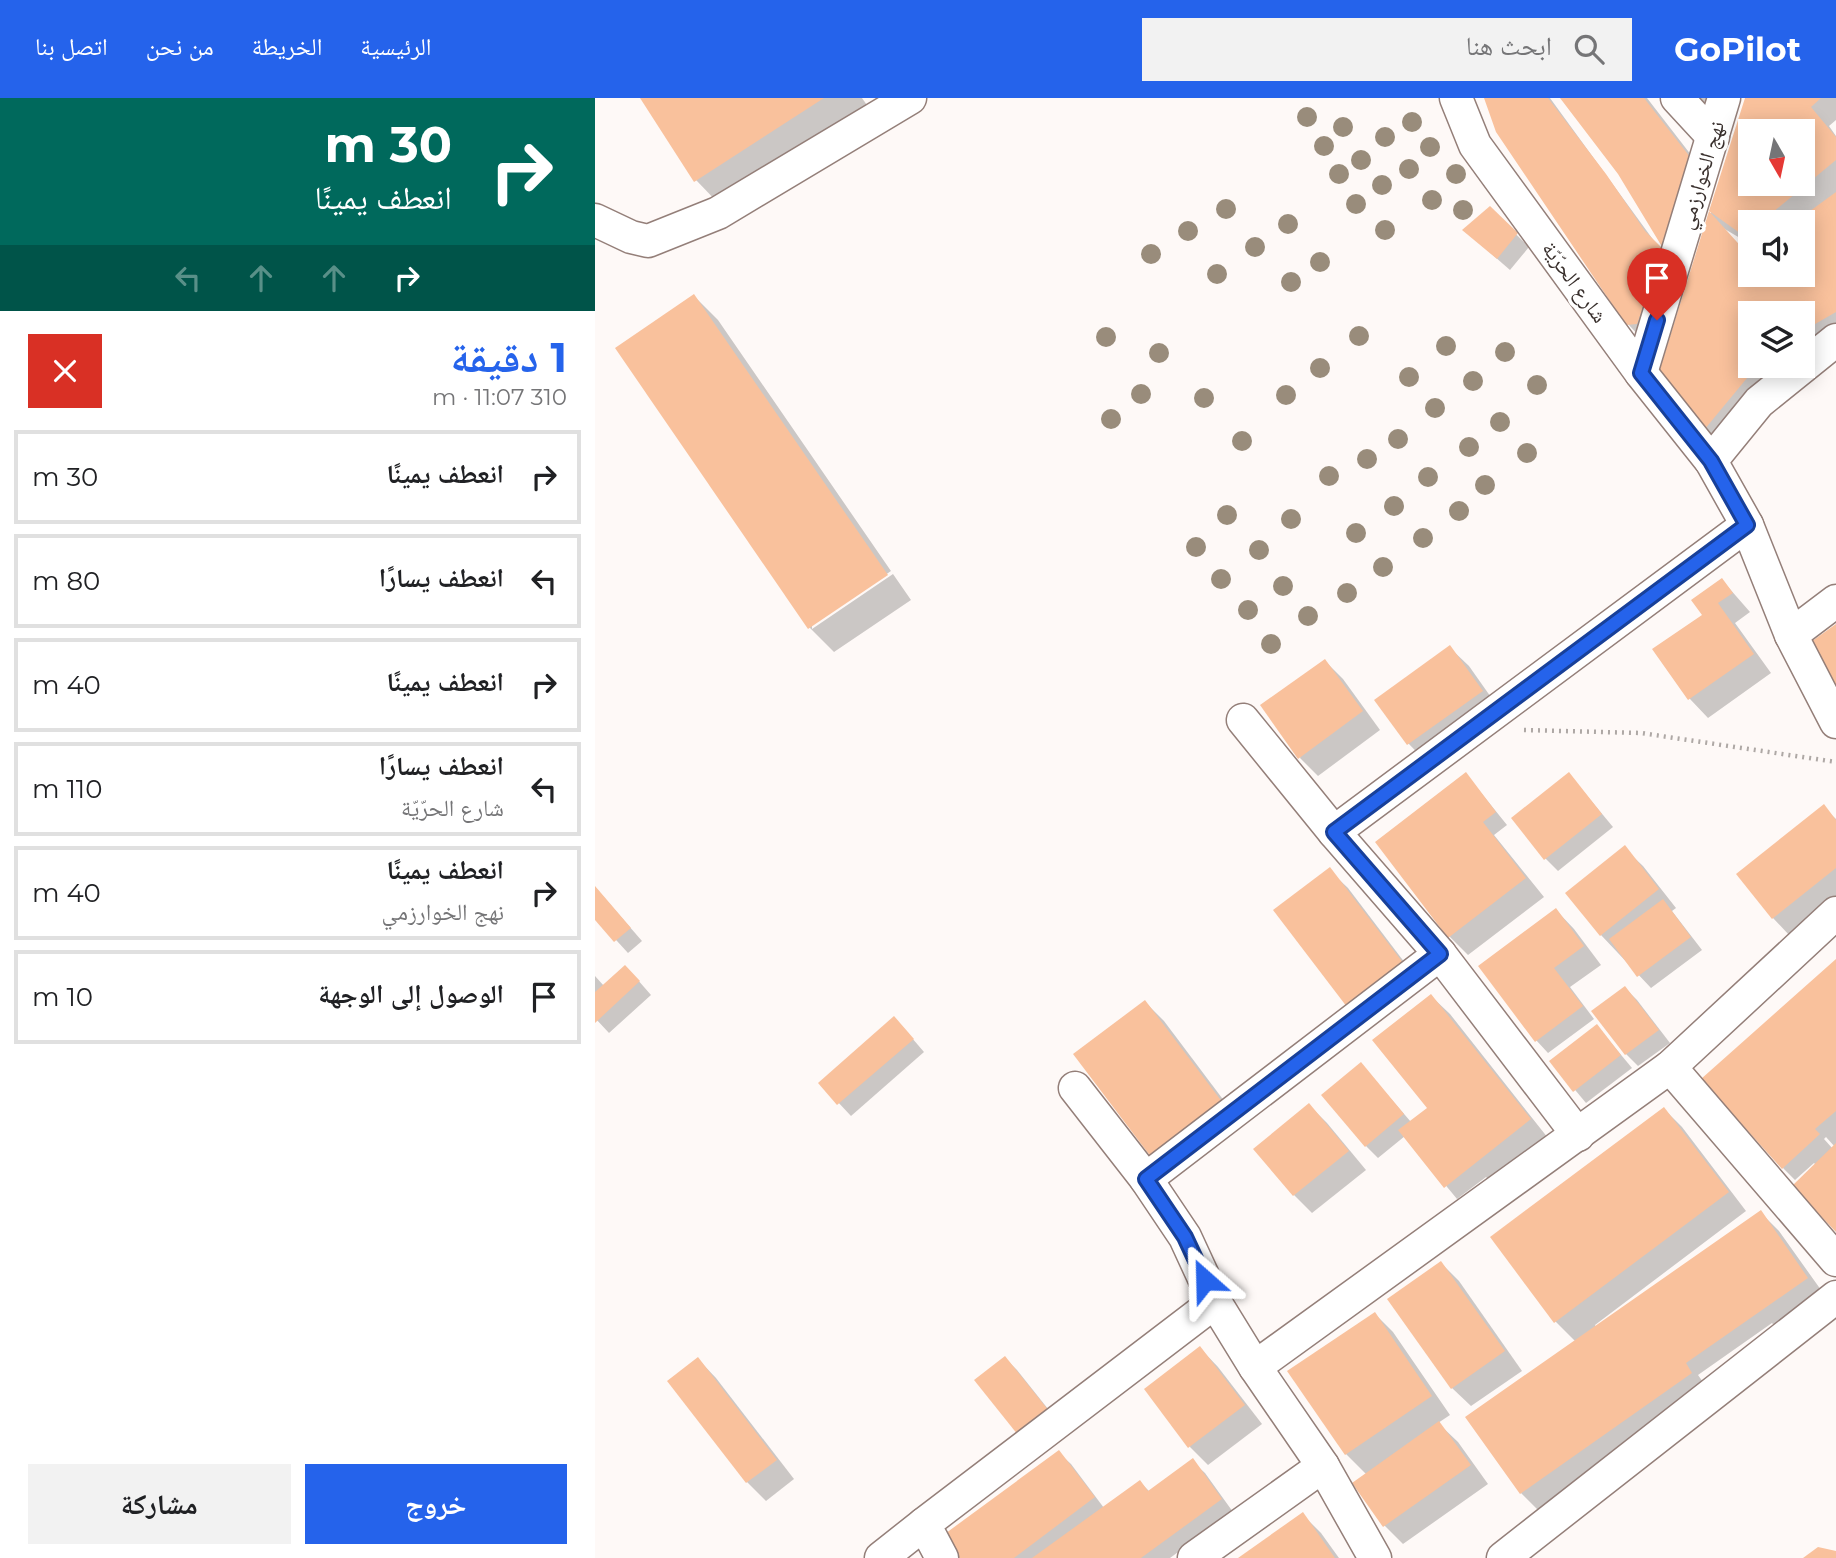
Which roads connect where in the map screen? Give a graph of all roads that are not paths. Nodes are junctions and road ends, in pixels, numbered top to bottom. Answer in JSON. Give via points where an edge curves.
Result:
{"nodes":[{"id":1,"x":911,"y":98,"type":"edge"},
{"id":2,"x":1456,"y":98,"type":"edge"},
{"id":3,"x":1677,"y":98,"type":"edge"},
{"id":4,"x":1724,"y":98,"type":"edge"},
{"id":5,"x":1713,"y":137,"type":"junction"},
{"id":6,"x":595,"y":220,"type":"edge"},
{"id":7,"x":1836,"y":340,"type":"edge"},
{"id":8,"x":1641,"y":373,"type":"junction"},
{"id":9,"x":1711,"y":461,"type":"junction"},
{"id":10,"x":1747,"y":525,"type":"junction"},
{"id":11,"x":1836,"y":601,"type":"edge"},
{"id":12,"x":1791,"y":635,"type":"junction"},
{"id":13,"x":1243,"y":720,"type":"dead end"},
{"id":14,"x":1836,"y":722,"type":"edge"},
{"id":15,"x":1334,"y":832,"type":"junction"},
{"id":16,"x":1836,"y":913,"type":"edge"},
{"id":17,"x":1440,"y":954,"type":"junction"},
{"id":18,"x":1670,"y":1067,"type":"junction"},
{"id":19,"x":1075,"y":1088,"type":"dead end"},
{"id":20,"x":1577,"y":1135,"type":"junction"},
{"id":21,"x":1146,"y":1179,"type":"junction"},
{"id":22,"x":1836,"y":1260,"type":"edge"},
{"id":23,"x":1836,"y":1297,"type":"edge"},
{"id":24,"x":1215,"y":1302,"type":"junction"},
{"id":25,"x":1255,"y":1367,"type":"junction"},
{"id":26,"x":1323,"y":1466,"type":"junction"},
{"id":27,"x":924,"y":1524,"type":"junction"},
{"id":28,"x":881,"y":1558,"type":"edge"},
{"id":29,"x":942,"y":1558,"type":"edge"},
{"id":30,"x":1194,"y":1558,"type":"edge"},
{"id":31,"x":1375,"y":1558,"type":"edge"},
{"id":32,"x":1503,"y":1558,"type":"edge"}],
"edges":[{"from":1,"to":6,"type":"street","via":[[718,213],[648,241]]},
{"from":2,"to":8,"type":"street","name":"شارع الحرّيّة","via":[[1475,145]]},
{"from":3,"to":5,"type":"street"},
{"from":4,"to":5,"type":"street","name":"نهج الخوارزمي"},
{"from":5,"to":8,"type":"street","name":"نهج الخوارزمي"},
{"from":7,"to":9,"type":"street","via":[[1759,402]]},
{"from":8,"to":9,"type":"street","name":"شارع الحرّيّة"},
{"from":9,"to":10,"type":"street","name":"شارع الحرّيّة"},
{"from":10,"to":12,"type":"street","name":"شارع الحرّيّة"},
{"from":10,"to":15,"type":"street"},
{"from":11,"to":12,"type":"street"},
{"from":12,"to":14,"type":"street","name":"شارع الحرّيّة"},
{"from":13,"to":15,"type":"street"},
{"from":15,"to":17,"type":"street"},
{"from":16,"to":18,"type":"street"},
{"from":17,"to":20,"type":"street"},
{"from":17,"to":21,"type":"street"},
{"from":18,"to":20,"type":"street"},
{"from":18,"to":22,"type":"street"},
{"from":19,"to":21,"type":"street"},
{"from":20,"to":25,"type":"street"},
{"from":21,"to":24,"type":"street","via":[[1185,1237]]},
{"from":23,"to":32,"type":"street"},
{"from":24,"to":25,"type":"street"},
{"from":24,"to":27,"type":"street"},
{"from":25,"to":26,"type":"street"},
{"from":26,"to":30,"type":"street"},
{"from":26,"to":31,"type":"street"},
{"from":27,"to":28,"type":"street"},
{"from":27,"to":29,"type":"street"}]}
